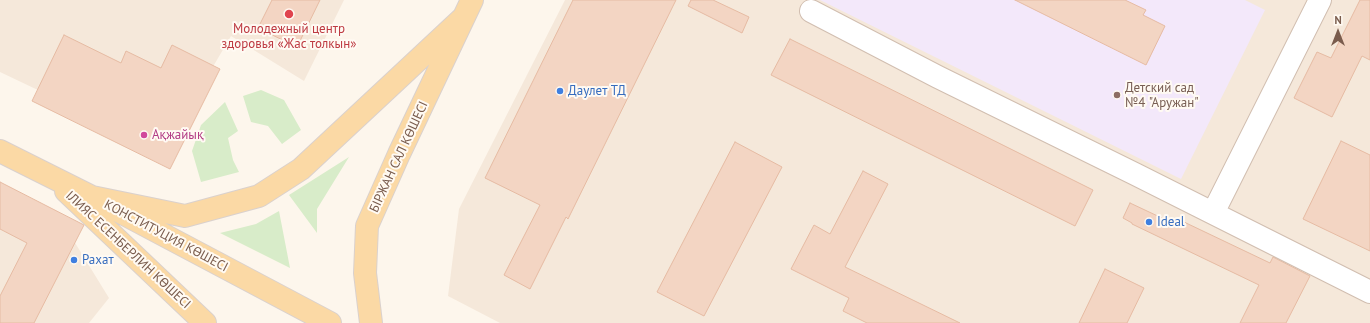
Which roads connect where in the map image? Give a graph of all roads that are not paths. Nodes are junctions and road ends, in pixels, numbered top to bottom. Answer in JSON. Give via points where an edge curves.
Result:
{"nodes":[{"id":1,"x":1320,"y":0,"type":"edge"},
{"id":2,"x":468,"y":8,"type":"edge"},
{"id":3,"x":811,"y":11,"type":"dead end"},
{"id":4,"x":0,"y":151,"type":"edge"},
{"id":5,"x":51,"y":177,"type":"junction"},
{"id":6,"x":92,"y":196,"type":"junction"},
{"id":7,"x":1213,"y":212,"type":"junction"},
{"id":8,"x":1370,"y":292,"type":"edge"},
{"id":9,"x":205,"y":323,"type":"edge"},
{"id":10,"x":330,"y":323,"type":"edge"},
{"id":11,"x":371,"y":323,"type":"edge"}],
"edges":[{"from":1,"to":7,"type":"street"},
{"from":2,"to":6,"type":"main road","via":[[301,169],[259,196],[185,216]]},
{"from":2,"to":11,"type":"main road","name":"БІРЖАН САЛ КӨШЕСІ","via":[[367,226],[365,273]]},
{"from":3,"to":7,"type":"street","via":[[938,78]]},
{"from":4,"to":5,"type":"main road","name":"КОНСТИТУЦИЯ КӨШЕСІ"},
{"from":5,"to":6,"type":"main road","name":"КОНСТИТУЦИЯ КӨШЕСІ"},
{"from":5,"to":9,"type":"main road","name":"ІЛИЯС ЕСЕНБЕРЛИН КӨШЕСІ"},
{"from":6,"to":10,"type":"main road","name":"КОНСТИТУЦИЯ КӨШЕСІ"},
{"from":7,"to":8,"type":"street"}]}
